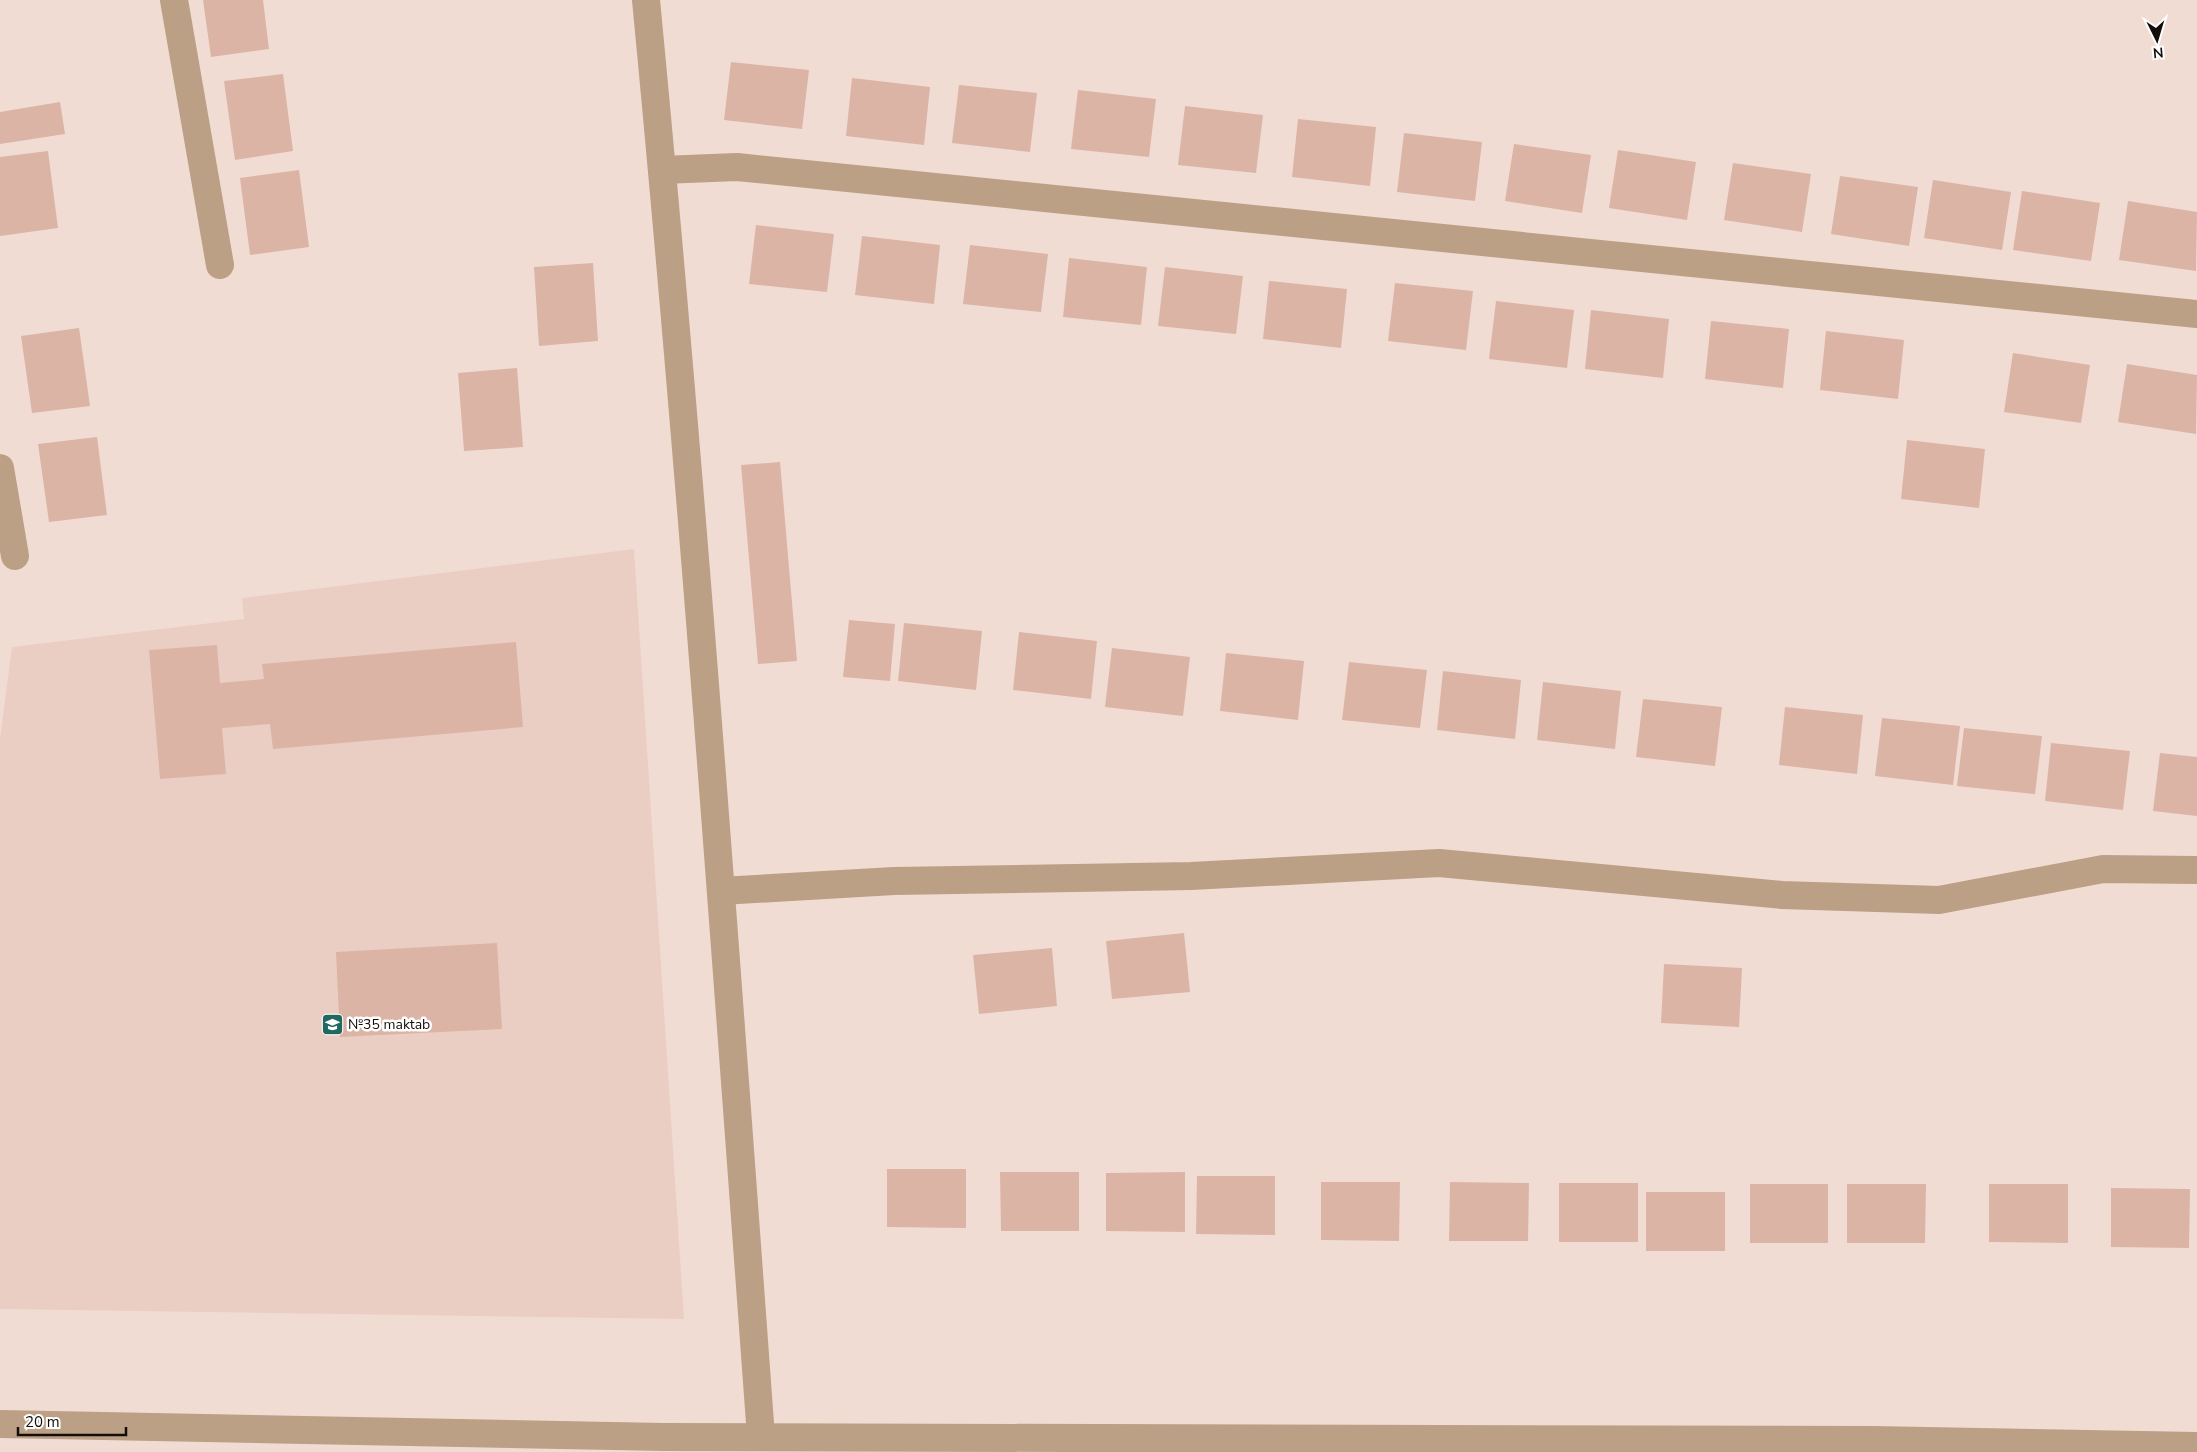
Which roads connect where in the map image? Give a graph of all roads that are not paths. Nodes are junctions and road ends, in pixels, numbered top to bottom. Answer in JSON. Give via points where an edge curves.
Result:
{"nodes":[{"id":1,"x":174,"y":0,"type":"edge"},
{"id":2,"x":646,"y":0,"type":"edge"},
{"id":3,"x":662,"y":170,"type":"junction"},
{"id":4,"x":220,"y":264,"type":"dead end"},
{"id":5,"x":2197,"y":314,"type":"edge"},
{"id":6,"x":0,"y":468,"type":"edge"},
{"id":7,"x":15,"y":556,"type":"dead end"},
{"id":8,"x":2197,"y":870,"type":"edge"},
{"id":9,"x":721,"y":892,"type":"junction"},
{"id":10,"x":0,"y":1424,"type":"edge"},
{"id":11,"x":760,"y":1437,"type":"junction"},
{"id":12,"x":664,"y":1445,"type":"edge"},
{"id":13,"x":2197,"y":1446,"type":"edge"}],
"edges":[{"from":1,"to":4,"type":"street"},
{"from":2,"to":3,"type":"street"},
{"from":3,"to":5,"type":"street","via":[[736,167]]},
{"from":3,"to":9,"type":"street"},
{"from":6,"to":7,"type":"street"},
{"from":8,"to":9,"type":"street","via":[[2103,869],[1939,900],[1782,895],[1439,863],[1191,876],[894,880]]},
{"from":9,"to":11,"type":"street"},
{"from":10,"to":12,"type":"street"},
{"from":11,"to":12,"type":"street"},
{"from":11,"to":13,"type":"street","via":[[1863,1440]]}]}
